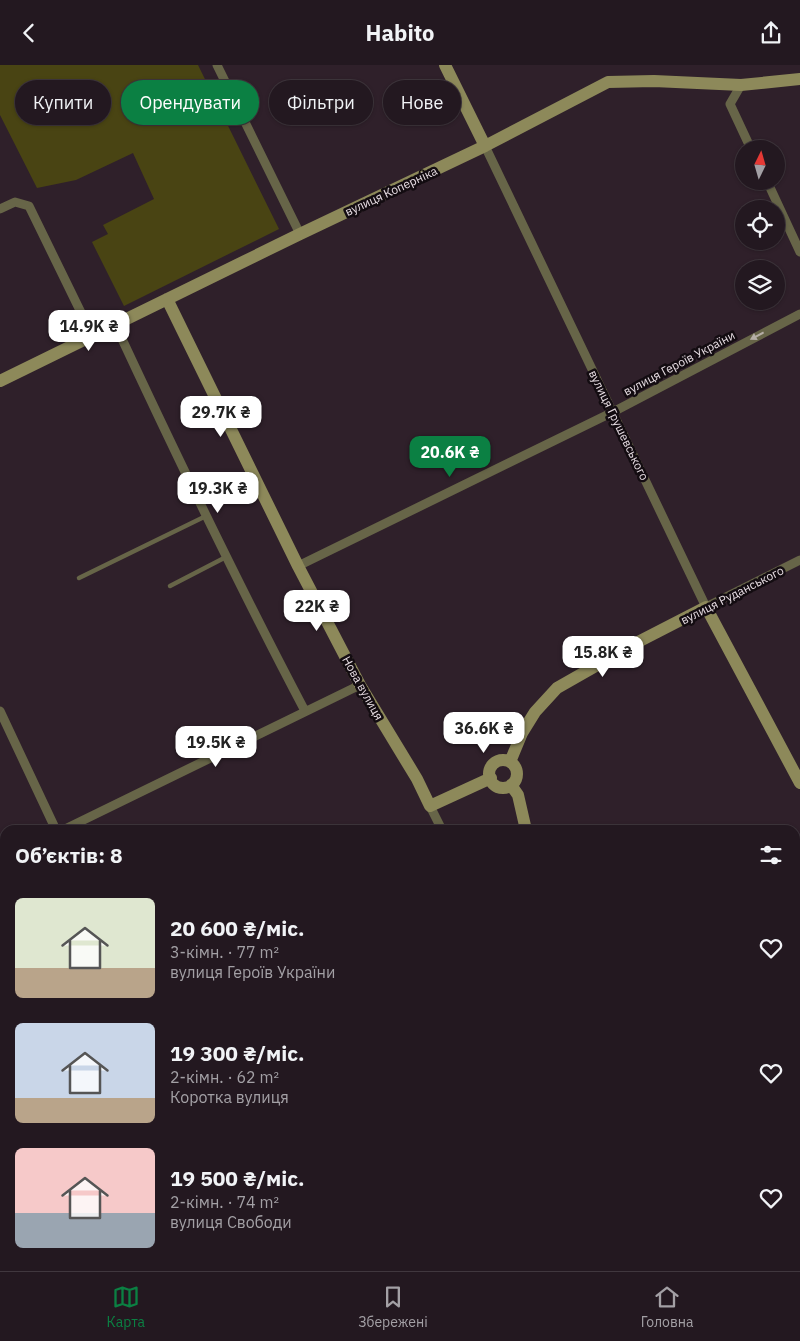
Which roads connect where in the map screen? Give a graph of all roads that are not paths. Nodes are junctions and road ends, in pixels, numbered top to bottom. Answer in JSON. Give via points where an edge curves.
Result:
{"nodes":[{"id":1,"x":217,"y":65,"type":"edge"},
{"id":2,"x":444,"y":65,"type":"edge"},
{"id":3,"x":800,"y":79,"type":"edge"},
{"id":4,"x":741,"y":85,"type":"junction"},
{"id":5,"x":747,"y":140,"type":"edge"},
{"id":6,"x":486,"y":146,"type":"junction"},
{"id":7,"x":770,"y":190,"type":"edge"},
{"id":8,"x":0,"y":209,"type":"edge"},
{"id":9,"x":300,"y":234,"type":"junction"},
{"id":10,"x":800,"y":252,"type":"edge"},
{"id":11,"x":167,"y":299,"type":"junction"},
{"id":12,"x":800,"y":313,"type":"edge"},
{"id":13,"x":115,"y":324,"type":"junction"},
{"id":14,"x":92,"y":335,"type":"junction"},
{"id":15,"x":0,"y":381,"type":"edge"},
{"id":16,"x":613,"y":412,"type":"junction"},
{"id":17,"x":206,"y":516,"type":"junction"},
{"id":18,"x":226,"y":557,"type":"junction"},
{"id":19,"x":800,"y":560,"type":"edge"},
{"id":20,"x":298,"y":566,"type":"junction"},
{"id":21,"x":79,"y":577,"type":"dead end"},
{"id":22,"x":170,"y":586,"type":"dead end"},
{"id":23,"x":706,"y":607,"type":"junction"},
{"id":24,"x":360,"y":685,"type":"junction"},
{"id":25,"x":0,"y":711,"type":"edge"},
{"id":26,"x":306,"y":711,"type":"junction"},
{"id":27,"x":510,"y":762,"type":"junction"},
{"id":28,"x":491,"y":778,"type":"junction"},
{"id":29,"x":800,"y":783,"type":"edge"},
{"id":30,"x":511,"y":785,"type":"junction"},
{"id":31,"x":430,"y":806,"type":"junction"},
{"id":32,"x":54,"y":825,"type":"edge"},
{"id":33,"x":73,"y":825,"type":"edge"},
{"id":34,"x":440,"y":825,"type":"edge"},
{"id":35,"x":525,"y":825,"type":"edge"}],
"edges":[{"from":1,"to":9,"type":"street"},
{"from":2,"to":6,"type":"street","name":"вулиця Грушевського"},
{"from":3,"to":4,"type":"street","name":"вулиця Коперніка"},
{"from":4,"to":5,"type":"street","via":[[730,104]]},
{"from":4,"to":6,"type":"street","name":"вулиця Коперніка","via":[[608,82]]},
{"from":6,"to":9,"type":"street","name":"вулиця Коперніка"},
{"from":6,"to":16,"type":"street","name":"вулиця Грушевського"},
{"from":7,"to":10,"type":"street"},
{"from":8,"to":14,"type":"street","via":[[16,202],[29,206]]},
{"from":9,"to":11,"type":"street","name":"вулиця Коперніка"},
{"from":11,"to":13,"type":"street","name":"вулиця Коперніка"},
{"from":11,"to":20,"type":"street","name":"Нова вулиця"},
{"from":12,"to":16,"type":"street","name":"вулиця Героїв України","one_way":true},
{"from":13,"to":14,"type":"street","name":"вулиця Коперніка"},
{"from":13,"to":17,"type":"street"},
{"from":14,"to":15,"type":"street","name":"вулиця Коперніка"},
{"from":16,"to":20,"type":"street","name":"вулиця Героїв України"},
{"from":16,"to":23,"type":"street","name":"вулиця Грушевського"},
{"from":17,"to":18,"type":"street"},
{"from":17,"to":21,"type":"lane"},
{"from":18,"to":22,"type":"lane"},
{"from":18,"to":26,"type":"street"},
{"from":19,"to":23,"type":"street","name":"вулиця Руданського"},
{"from":20,"to":24,"type":"street","name":"Нова вулиця"},
{"from":23,"to":27,"type":"street","name":"вулиця Руданського","via":[[557,688],[522,733]]},
{"from":23,"to":29,"type":"street","name":"вулиця Грушевського"},
{"from":24,"to":26,"type":"street"},
{"from":24,"to":31,"type":"street","name":"Нова вулиця"},
{"from":25,"to":32,"type":"street"},
{"from":26,"to":33,"type":"street"},
{"from":27,"to":28,"type":"street","via":[[501,761],[494,765]]},
{"from":27,"to":30,"type":"street","via":[[517,773]]},
{"from":28,"to":30,"type":"street","via":[[498,786]]},
{"from":28,"to":31,"type":"street"},
{"from":30,"to":35,"type":"street","via":[[518,795]]},
{"from":31,"to":34,"type":"street","name":"Нова вулиця"}]}
